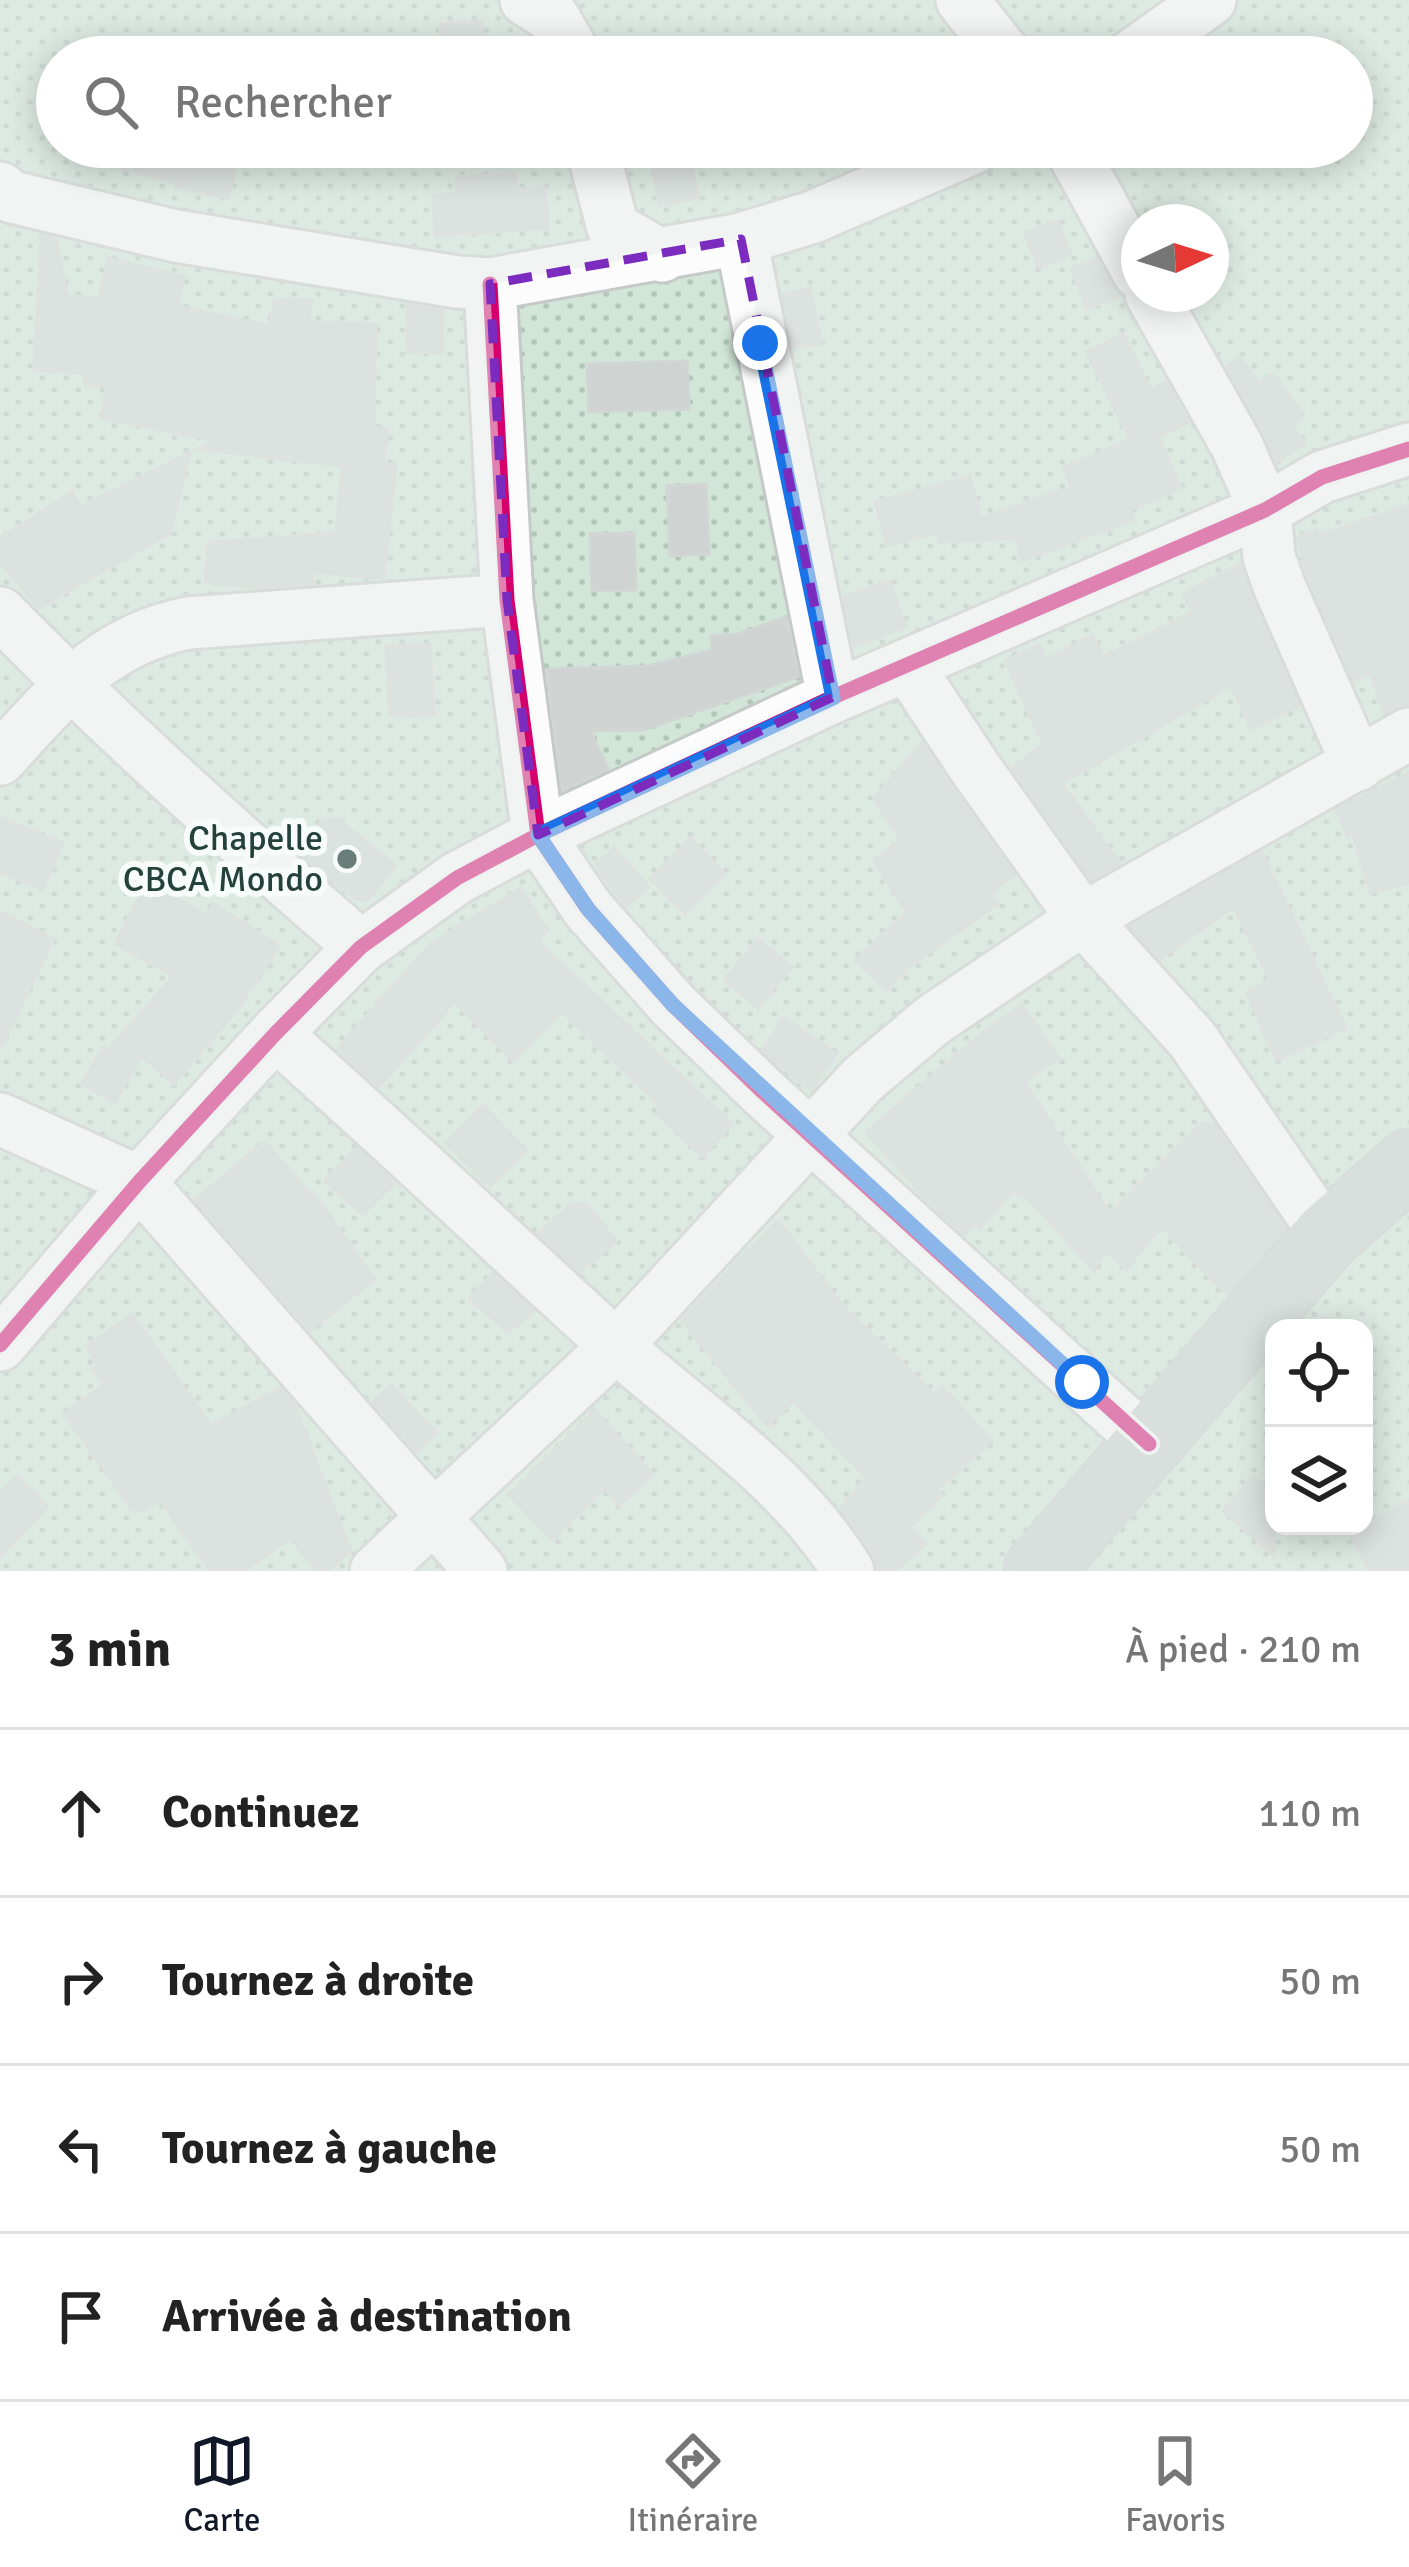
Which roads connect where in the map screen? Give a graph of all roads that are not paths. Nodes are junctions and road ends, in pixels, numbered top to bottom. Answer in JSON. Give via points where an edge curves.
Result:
{"nodes":[{"id":1,"x":526,"y":0,"type":"edge"},
{"id":2,"x":962,"y":0,"type":"edge"},
{"id":3,"x":1210,"y":0,"type":"edge"},
{"id":4,"x":564,"y":36,"type":"edge"},
{"id":5,"x":990,"y":36,"type":"edge"},
{"id":6,"x":1159,"y":36,"type":"edge"},
{"id":7,"x":597,"y":168,"type":"edge"},
{"id":8,"x":927,"y":168,"type":"edge"},
{"id":9,"x":1082,"y":168,"type":"edge"},
{"id":10,"x":4,"y":199,"type":"edge"},
{"id":11,"x":741,"y":239,"type":"junction"},
{"id":12,"x":1121,"y":240,"type":"edge"},
{"id":13,"x":662,"y":256,"type":"junction"},
{"id":14,"x":490,"y":284,"type":"junction"},
{"id":15,"x":1161,"y":312,"type":"edge"},
{"id":16,"x":1409,"y":449,"type":"edge"},
{"id":17,"x":1265,"y":510,"type":"junction"},
{"id":18,"x":506,"y":600,"type":"junction"},
{"id":19,"x":0,"y":613,"type":"edge"},
{"id":20,"x":907,"y":665,"type":"junction"},
{"id":21,"x":69,"y":684,"type":"junction"},
{"id":22,"x":833,"y":698,"type":"junction"},
{"id":23,"x":1409,"y":734,"type":"edge"},
{"id":24,"x":0,"y":759,"type":"edge"},
{"id":25,"x":1358,"y":765,"type":"junction"},
{"id":26,"x":538,"y":835,"type":"junction"},
{"id":27,"x":1083,"y":919,"type":"junction"},
{"id":28,"x":361,"y":946,"type":"junction"},
{"id":29,"x":275,"y":1034,"type":"junction"},
{"id":30,"x":0,"y":1119,"type":"edge"},
{"id":31,"x":812,"y":1133,"type":"junction"},
{"id":32,"x":1407,"y":1174,"type":"edge"},
{"id":33,"x":140,"y":1182,"type":"junction"},
{"id":34,"x":1327,"y":1236,"type":"junction"},
{"id":35,"x":0,"y":1345,"type":"edge"},
{"id":36,"x":616,"y":1346,"type":"junction"},
{"id":37,"x":1149,"y":1444,"type":"junction"},
{"id":38,"x":433,"y":1518,"type":"junction"},
{"id":39,"x":376,"y":1571,"type":"edge"},
{"id":40,"x":481,"y":1571,"type":"edge"},
{"id":41,"x":848,"y":1571,"type":"edge"},
{"id":42,"x":1038,"y":1571,"type":"edge"}],
"edges":[{"from":1,"to":4,"type":"street","via":[[553,17]]},
{"from":2,"to":5,"type":"street"},
{"from":3,"to":6,"type":"street"},
{"from":7,"to":13,"type":"street","via":[[613,228]]},
{"from":8,"to":11,"type":"street"},
{"from":9,"to":12,"type":"street"},
{"from":10,"to":14,"type":"street","via":[[176,236]]},
{"from":11,"to":13,"type":"street"},
{"from":11,"to":22,"type":"street"},
{"from":13,"to":14,"type":"street"},
{"from":14,"to":18,"type":"street"},
{"from":15,"to":17,"type":"street"},
{"from":16,"to":17,"type":"street","via":[[1322,477]]},
{"from":17,"to":20,"type":"street"},
{"from":17,"to":25,"type":"street","via":[[1280,588]]},
{"from":18,"to":21,"type":"street","via":[[188,623],[130,640]]},
{"from":18,"to":26,"type":"street"},
{"from":19,"to":21,"type":"street"},
{"from":20,"to":22,"type":"street"},
{"from":20,"to":27,"type":"street"},
{"from":21,"to":24,"type":"street"},
{"from":21,"to":28,"type":"street"},
{"from":22,"to":26,"type":"street"},
{"from":23,"to":25,"type":"street"},
{"from":25,"to":27,"type":"street"},
{"from":26,"to":28,"type":"street","via":[[457,878]]},
{"from":26,"to":31,"type":"street","via":[[588,909],[673,1005]]},
{"from":27,"to":31,"type":"street","via":[[933,1020]]},
{"from":27,"to":34,"type":"street","via":[[1192,1039]]},
{"from":28,"to":29,"type":"street"},
{"from":29,"to":33,"type":"street"},
{"from":29,"to":36,"type":"street"},
{"from":30,"to":33,"type":"street"},
{"from":31,"to":36,"type":"street"},
{"from":31,"to":37,"type":"street"},
{"from":32,"to":34,"type":"highway"},
{"from":33,"to":35,"type":"street"},
{"from":33,"to":38,"type":"street"},
{"from":34,"to":37,"type":"highway"},
{"from":36,"to":38,"type":"street"},
{"from":36,"to":41,"type":"street","via":[[788,1495]]},
{"from":37,"to":42,"type":"highway"},
{"from":38,"to":39,"type":"street"},
{"from":38,"to":40,"type":"street"}]}
